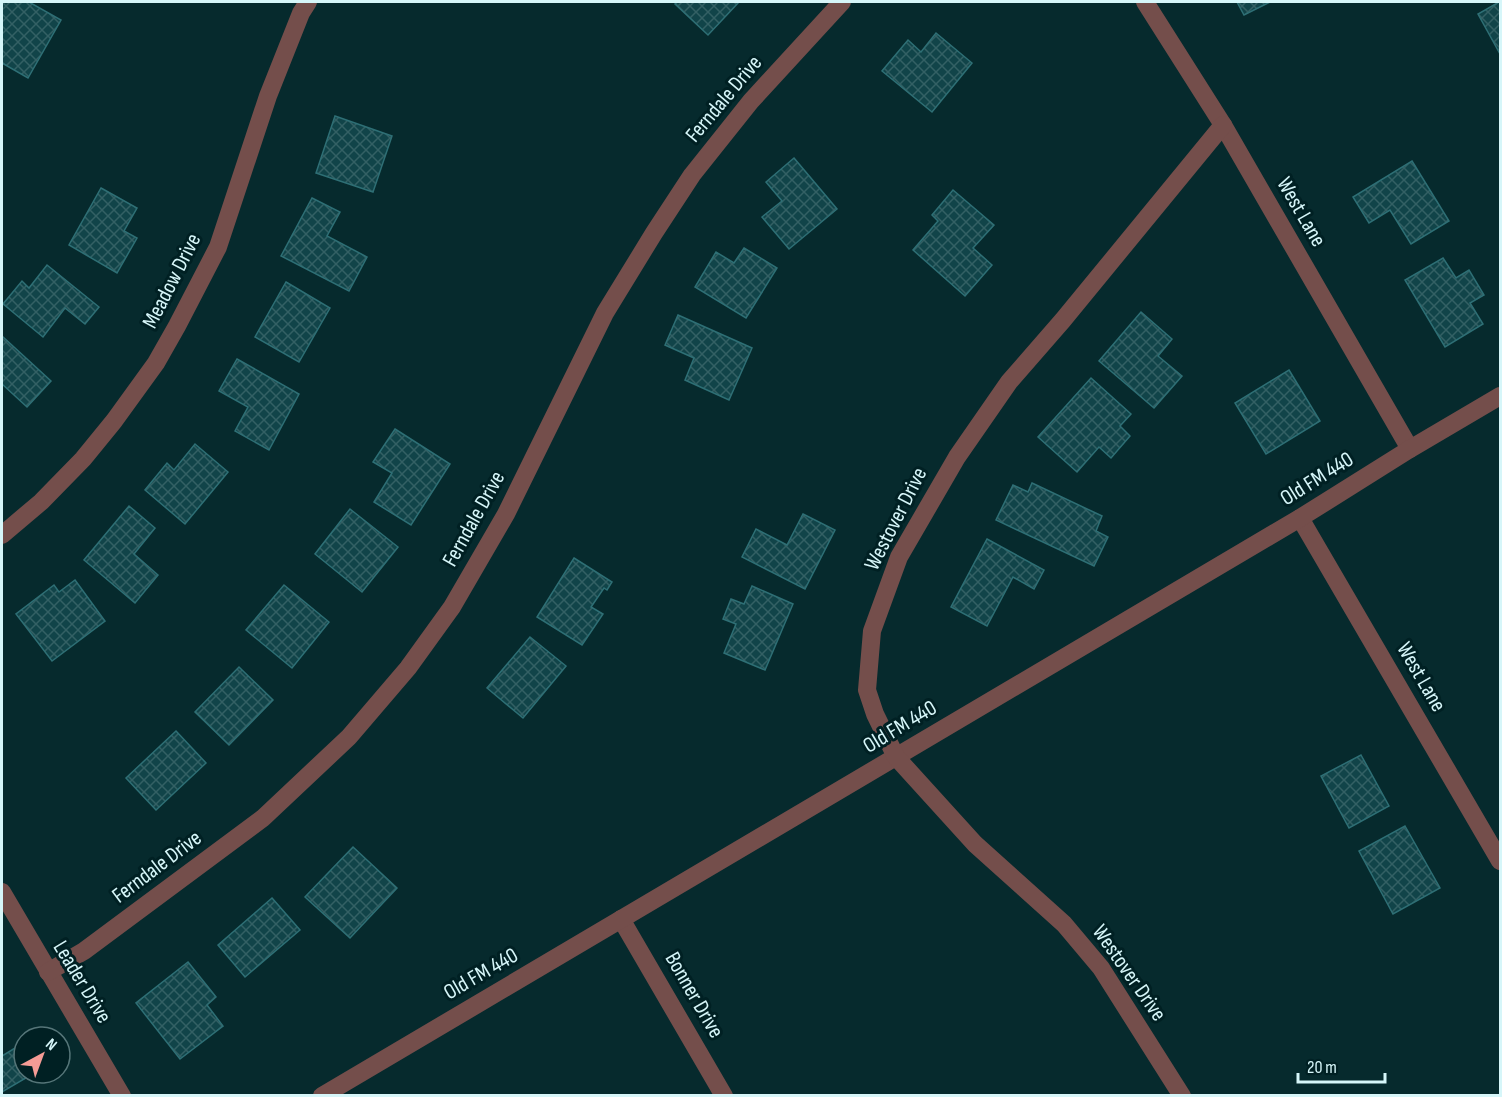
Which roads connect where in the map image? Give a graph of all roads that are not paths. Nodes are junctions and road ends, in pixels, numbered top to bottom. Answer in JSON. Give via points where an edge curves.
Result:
{"nodes":[{"id":1,"x":308,"y":2,"type":"edge"},
{"id":2,"x":842,"y":2,"type":"edge"},
{"id":3,"x":1145,"y":2,"type":"edge"},
{"id":4,"x":1224,"y":125,"type":"junction"},
{"id":5,"x":1500,"y":396,"type":"edge"},
{"id":6,"x":1410,"y":449,"type":"junction"},
{"id":7,"x":1300,"y":518,"type":"junction"},
{"id":8,"x":2,"y":535,"type":"edge"},
{"id":9,"x":896,"y":757,"type":"junction"},
{"id":10,"x":1500,"y":861,"type":"edge"},
{"id":11,"x":2,"y":892,"type":"edge"},
{"id":12,"x":621,"y":919,"type":"junction"},
{"id":13,"x":48,"y":972,"type":"junction"},
{"id":14,"x":122,"y":1095,"type":"edge"},
{"id":15,"x":322,"y":1095,"type":"edge"},
{"id":16,"x":724,"y":1095,"type":"edge"},
{"id":17,"x":1182,"y":1095,"type":"edge"}],
"edges":[{"from":1,"to":8,"type":"street","name":"Meadow Drive","via":[[268,96],[218,247],[177,327],[156,363],[83,459]]},
{"from":2,"to":13,"type":"street","name":"Ferndale Drive","via":[[752,101],[692,175],[654,233],[605,313],[506,514],[452,607],[408,668],[349,737],[263,818],[84,951]]},
{"from":3,"to":4,"type":"street","name":"West Lane"},
{"from":4,"to":6,"type":"street","name":"West Lane"},
{"from":4,"to":9,"type":"street","name":"Westover Drive","via":[[1009,382],[957,457],[899,557],[872,631],[867,690]]},
{"from":5,"to":6,"type":"street","name":"Old FM 440"},
{"from":6,"to":7,"type":"street","name":"Old FM 440"},
{"from":7,"to":9,"type":"street","name":"Old FM 440"},
{"from":7,"to":10,"type":"street","name":"West Lane"},
{"from":9,"to":12,"type":"street","name":"Old FM 440"},
{"from":9,"to":17,"type":"street","name":"Westover Drive","via":[[975,844],[1064,924],[1101,968]]},
{"from":11,"to":13,"type":"street","name":"Leader Drive"},
{"from":12,"to":15,"type":"street","name":"Old FM 440"},
{"from":12,"to":16,"type":"street","name":"Bonner Drive"},
{"from":13,"to":14,"type":"street","name":"Leader Drive"}]}
